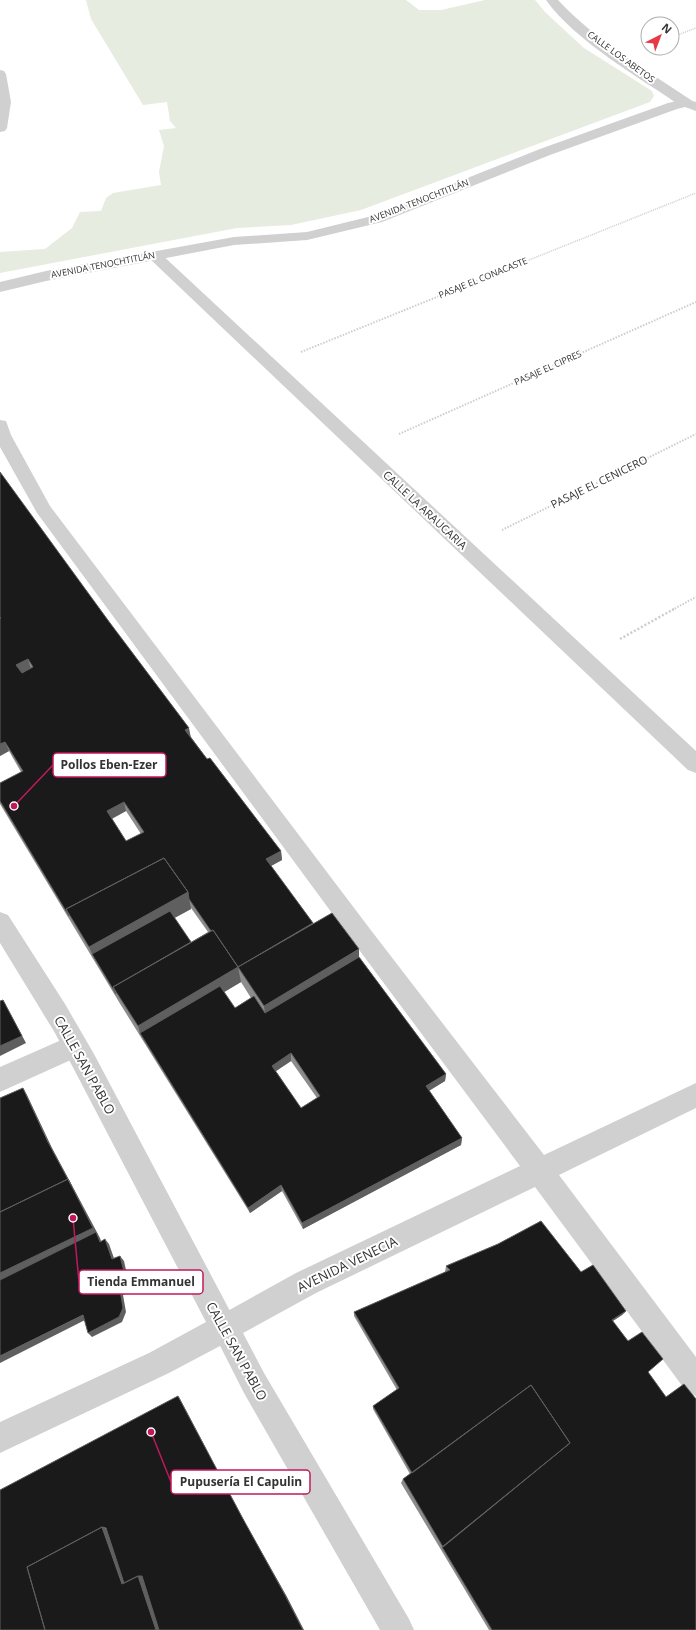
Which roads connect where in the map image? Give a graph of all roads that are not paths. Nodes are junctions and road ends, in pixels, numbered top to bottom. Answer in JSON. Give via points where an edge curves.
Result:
{"nodes":[{"id":1,"x":552,"y":0,"type":"edge"},
{"id":2,"x":0,"y":74,"type":"edge"},
{"id":3,"x":691,"y":105,"type":"edge"},
{"id":4,"x":0,"y":128,"type":"edge"},
{"id":5,"x":154,"y":255,"type":"junction"},
{"id":6,"x":0,"y":287,"type":"edge"},
{"id":7,"x":0,"y":425,"type":"edge"},
{"id":8,"x":696,"y":764,"type":"edge"},
{"id":9,"x":0,"y":922,"type":"edge"},
{"id":10,"x":75,"y":1046,"type":"junction"},
{"id":11,"x":0,"y":1080,"type":"edge"},
{"id":12,"x":696,"y":1095,"type":"edge"},
{"id":13,"x":539,"y":1171,"type":"junction"},
{"id":14,"x":225,"y":1328,"type":"junction"},
{"id":15,"x":696,"y":1381,"type":"edge"},
{"id":16,"x":0,"y":1438,"type":"edge"},
{"id":17,"x":398,"y":1630,"type":"edge"}],
"edges":[{"from":1,"to":3,"type":"street","name":"CALLE LOS ABETOS","via":[[595,40]]},
{"from":2,"to":4,"type":"street","via":[[5,102]]},
{"from":3,"to":5,"type":"street","name":"AVENIDA TENOCHTITLÁN","via":[[673,106],[545,152],[378,219],[307,236],[234,241]]},
{"from":5,"to":6,"type":"street","name":"AVENIDA TENOCHTITLÁN"},
{"from":5,"to":8,"type":"street","name":"CALLE LA ARAUCARIA"},
{"from":7,"to":13,"type":"street","via":[[2,435],[43,509]]},
{"from":9,"to":10,"type":"street","name":"CALLE SAN PABLO"},
{"from":10,"to":11,"type":"street"},
{"from":10,"to":14,"type":"street","name":"CALLE SAN PABLO"},
{"from":12,"to":13,"type":"street","name":"AVENIDA VENECIA"},
{"from":13,"to":14,"type":"street","name":"AVENIDA VENECIA","via":[[306,1283]]},
{"from":13,"to":15,"type":"street"},
{"from":14,"to":16,"type":"street","name":"AVENIDA VENECIA","via":[[159,1363]]},
{"from":14,"to":17,"type":"street","name":"CALLE SAN PABLO","via":[[254,1383]]}]}
